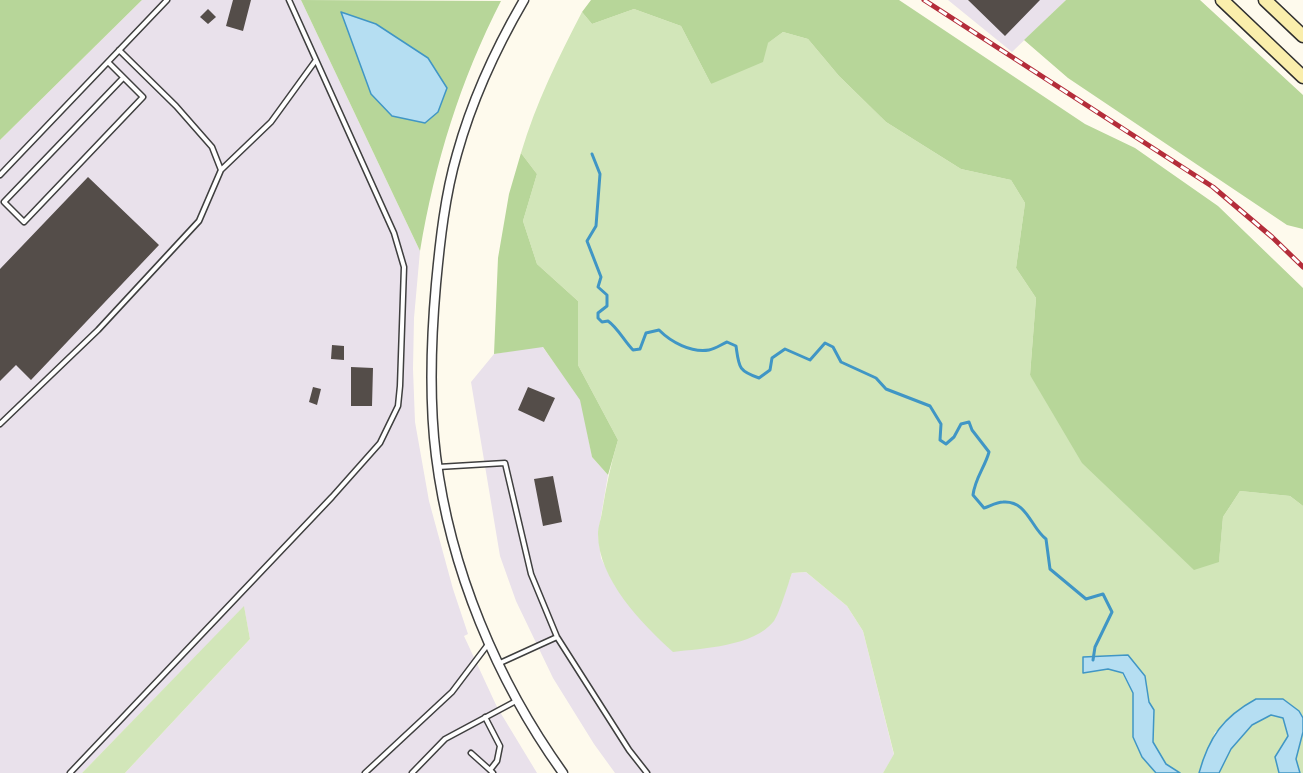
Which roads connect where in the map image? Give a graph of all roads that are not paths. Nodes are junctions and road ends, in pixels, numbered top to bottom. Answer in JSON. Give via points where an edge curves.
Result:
{"nodes":[{"id":1,"x":167,"y":0,"type":"edge"},
{"id":2,"x":289,"y":0,"type":"edge"},
{"id":3,"x":524,"y":0,"type":"edge"},
{"id":4,"x":1222,"y":0,"type":"edge"},
{"id":5,"x":1265,"y":0,"type":"edge"},
{"id":6,"x":1303,"y":36,"type":"edge"},
{"id":7,"x":119,"y":50,"type":"junction"},
{"id":8,"x":316,"y":60,"type":"junction"},
{"id":9,"x":108,"y":62,"type":"junction"},
{"id":10,"x":1303,"y":77,"type":"edge"},
{"id":11,"x":123,"y":78,"type":"junction"},
{"id":12,"x":221,"y":170,"type":"junction"},
{"id":13,"x":0,"y":175,"type":"edge"},
{"id":14,"x":0,"y":424,"type":"edge"},
{"id":15,"x":438,"y":467,"type":"junction"},
{"id":16,"x":557,"y":637,"type":"junction"},
{"id":17,"x":489,"y":642,"type":"junction"},
{"id":18,"x":499,"y":664,"type":"junction"},
{"id":19,"x":518,"y":700,"type":"junction"},
{"id":20,"x":485,"y":717,"type":"junction"},
{"id":21,"x":471,"y":753,"type":"dead end"},
{"id":22,"x":492,"y":771,"type":"edge"},
{"id":23,"x":70,"y":773,"type":"edge"},
{"id":24,"x":365,"y":773,"type":"edge"},
{"id":25,"x":412,"y":773,"type":"edge"},
{"id":26,"x":563,"y":773,"type":"edge"},
{"id":27,"x":647,"y":773,"type":"edge"}],
"edges":[{"from":1,"to":7,"type":"lane"},
{"from":2,"to":8,"type":"lane"},
{"from":3,"to":15,"type":"street","via":[[483,79],[466,123],[446,207],[433,322]]},
{"from":4,"to":10,"type":"main road"},
{"from":5,"to":6,"type":"main road"},
{"from":7,"to":9,"type":"lane"},
{"from":7,"to":12,"type":"lane","via":[[212,147]]},
{"from":8,"to":12,"type":"lane","via":[[271,122]]},
{"from":8,"to":23,"type":"lane","via":[[402,256],[398,406],[380,443],[339,489]]},
{"from":9,"to":11,"type":"lane"},
{"from":9,"to":13,"type":"lane"},
{"from":11,"to":11,"type":"lane","via":[[4,202],[24,222],[143,97]]},
{"from":12,"to":14,"type":"lane","via":[[199,221],[98,330]]},
{"from":15,"to":16,"type":"lane","via":[[505,463],[531,574]]},
{"from":15,"to":17,"type":"street","via":[[458,558]]},
{"from":16,"to":18,"type":"lane"},
{"from":16,"to":27,"type":"lane"},
{"from":17,"to":18,"type":"street"},
{"from":17,"to":24,"type":"lane","via":[[452,692]]},
{"from":18,"to":19,"type":"street"},
{"from":19,"to":20,"type":"lane"},
{"from":19,"to":26,"type":"street"},
{"from":20,"to":22,"type":"lane","via":[[500,746]]},
{"from":20,"to":25,"type":"lane","via":[[445,739]]},
{"from":21,"to":22,"type":"lane"}]}
